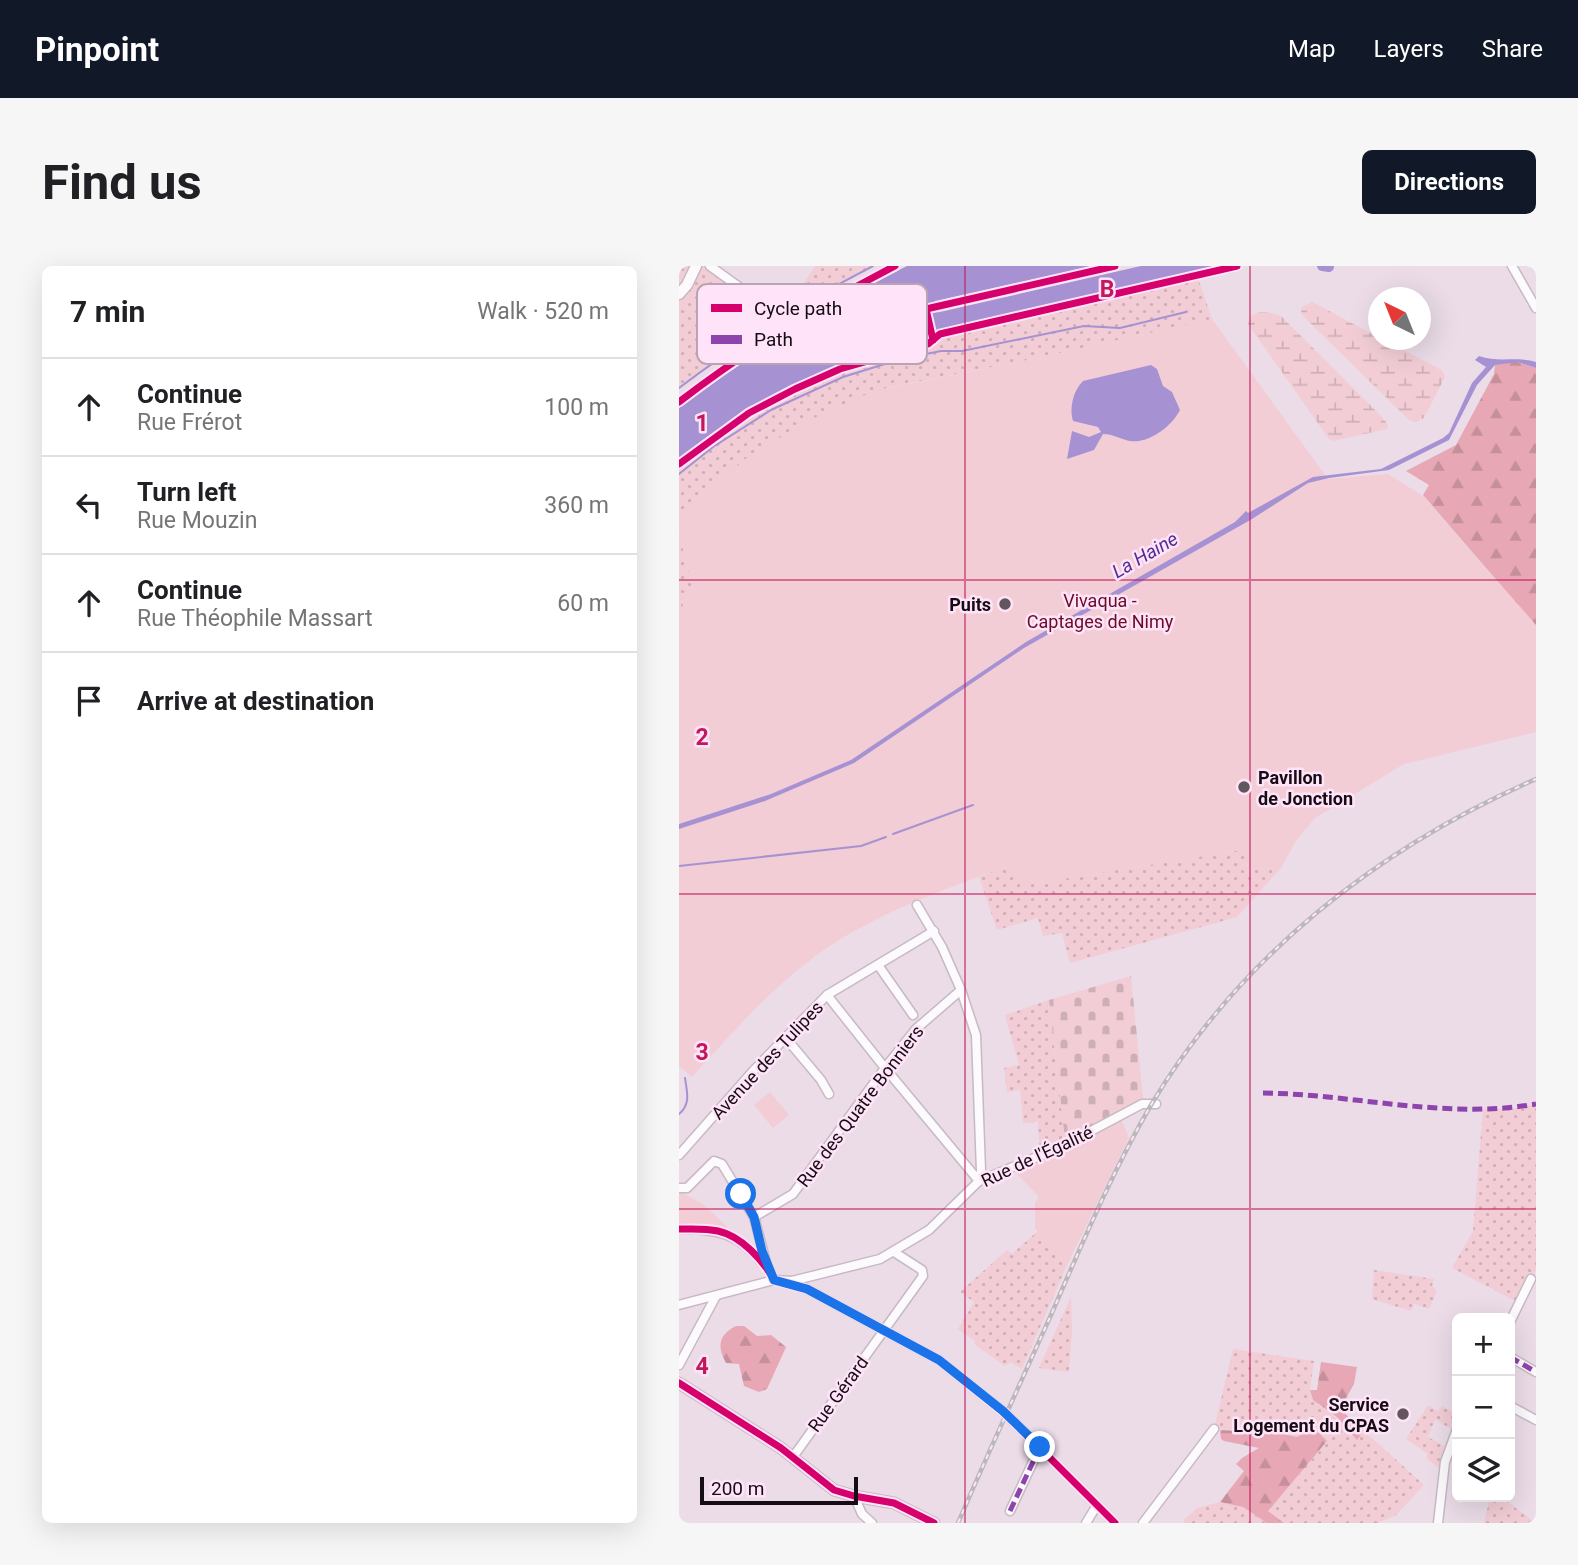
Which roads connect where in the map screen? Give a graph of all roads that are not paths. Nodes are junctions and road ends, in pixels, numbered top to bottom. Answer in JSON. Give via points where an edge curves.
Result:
{"nodes":[{"id":1,"x":696,"y":266,"type":"edge"},
{"id":2,"x":710,"y":266,"type":"edge"},
{"id":3,"x":1512,"y":266,"type":"edge"},
{"id":4,"x":735,"y":284,"type":"edge"},
{"id":5,"x":679,"y":295,"type":"edge"},
{"id":6,"x":1536,"y":307,"type":"edge"},
{"id":7,"x":917,"y":905,"type":"dead end"},
{"id":8,"x":934,"y":931,"type":"junction"},
{"id":9,"x":878,"y":965,"type":"junction"},
{"id":10,"x":961,"y":990,"type":"junction"},
{"id":11,"x":827,"y":995,"type":"junction"},
{"id":12,"x":913,"y":1014,"type":"dead end"},
{"id":13,"x":785,"y":1037,"type":"junction"},
{"id":14,"x":884,"y":1068,"type":"junction"},
{"id":15,"x":829,"y":1094,"type":"dead end"},
{"id":16,"x":1156,"y":1104,"type":"dead end"},
{"id":17,"x":679,"y":1154,"type":"edge"},
{"id":18,"x":979,"y":1181,"type":"junction"},
{"id":19,"x":679,"y":1188,"type":"edge"},
{"id":20,"x":754,"y":1217,"type":"junction"},
{"id":21,"x":679,"y":1229,"type":"edge"},
{"id":22,"x":894,"y":1252,"type":"junction"},
{"id":23,"x":768,"y":1270,"type":"junction"},
{"id":24,"x":1531,"y":1279,"type":"dead end"},
{"id":25,"x":774,"y":1280,"type":"junction"},
{"id":26,"x":716,"y":1296,"type":"junction"},
{"id":27,"x":679,"y":1305,"type":"edge"},
{"id":28,"x":1514,"y":1313,"type":"edge"},
{"id":29,"x":883,"y":1330,"type":"junction"},
{"id":30,"x":1515,"y":1360,"type":"edge"},
{"id":31,"x":679,"y":1364,"type":"edge"},
{"id":32,"x":1536,"y":1372,"type":"edge"},
{"id":33,"x":679,"y":1383,"type":"edge"},
{"id":34,"x":1515,"y":1409,"type":"edge"},
{"id":35,"x":1536,"y":1420,"type":"edge"},
{"id":36,"x":1214,"y":1429,"type":"dead end"},
{"id":37,"x":1453,"y":1439,"type":"edge"},
{"id":38,"x":1040,"y":1447,"type":"junction"},
{"id":39,"x":793,"y":1457,"type":"junction"},
{"id":40,"x":854,"y":1496,"type":"junction"},
{"id":41,"x":1097,"y":1505,"type":"junction"},
{"id":42,"x":1010,"y":1511,"type":"dead end"},
{"id":43,"x":872,"y":1523,"type":"edge"},
{"id":44,"x":934,"y":1523,"type":"edge"},
{"id":45,"x":1086,"y":1523,"type":"edge"},
{"id":46,"x":1115,"y":1523,"type":"edge"},
{"id":47,"x":1143,"y":1523,"type":"edge"},
{"id":48,"x":1438,"y":1523,"type":"edge"}],
"edges":[{"from":1,"to":5,"type":"main road"},
{"from":2,"to":4,"type":"street"},
{"from":3,"to":6,"type":"street"},
{"from":7,"to":8,"type":"street"},
{"from":8,"to":9,"type":"street","name":"Avenue des Tulipes"},
{"from":8,"to":10,"type":"street"},
{"from":9,"to":11,"type":"street","name":"Avenue des Tulipes"},
{"from":9,"to":12,"type":"street"},
{"from":10,"to":14,"type":"street","name":"Rue des Quatre Bonniers","via":[[921,1024]]},
{"from":10,"to":18,"type":"street","via":[[976,1035]]},
{"from":11,"to":13,"type":"street","name":"Avenue des Tulipes"},
{"from":11,"to":14,"type":"street"},
{"from":13,"to":15,"type":"street"},
{"from":13,"to":17,"type":"street","name":"Avenue des Tulipes"},
{"from":14,"to":18,"type":"street"},
{"from":14,"to":20,"type":"street","name":"Rue des Quatre Bonniers","via":[[793,1194]]},
{"from":16,"to":18,"type":"street","name":"Rue de l'Égalité","via":[[1142,1104],[1061,1147]]},
{"from":18,"to":22,"type":"street","name":"Rue de l'Égalité","via":[[929,1230]]},
{"from":19,"to":20,"type":"street","via":[[687,1188],[717,1161]]},
{"from":20,"to":23,"type":"street"},
{"from":21,"to":23,"type":"street","via":[[709,1229],[730,1235]]},
{"from":22,"to":25,"type":"street","name":"Rue de l'Égalité","via":[[792,1282]]},
{"from":22,"to":29,"type":"street","name":"Rue Gérard","via":[[923,1274]]},
{"from":23,"to":25,"type":"street"},
{"from":24,"to":28,"type":"street"},
{"from":25,"to":26,"type":"street","name":"Rue de l'Égalité"},
{"from":25,"to":29,"type":"street","via":[[807,1289]]},
{"from":26,"to":27,"type":"street","name":"Rue de l'Égalité"},
{"from":26,"to":31,"type":"street"},
{"from":29,"to":38,"type":"street","via":[[939,1360]]},
{"from":29,"to":39,"type":"street","name":"Rue Gérard"},
{"from":30,"to":32,"type":"street"},
{"from":33,"to":39,"type":"main road"},
{"from":34,"to":35,"type":"street"},
{"from":36,"to":47,"type":"street"},
{"from":37,"to":48,"type":"street","via":[[1445,1462]]},
{"from":38,"to":41,"type":"street"},
{"from":38,"to":42,"type":"street"},
{"from":39,"to":40,"type":"main road","via":[[834,1490]]},
{"from":40,"to":43,"type":"street"},
{"from":40,"to":44,"type":"main road","via":[[894,1503]]},
{"from":41,"to":45,"type":"street"},
{"from":41,"to":46,"type":"street"}]}
